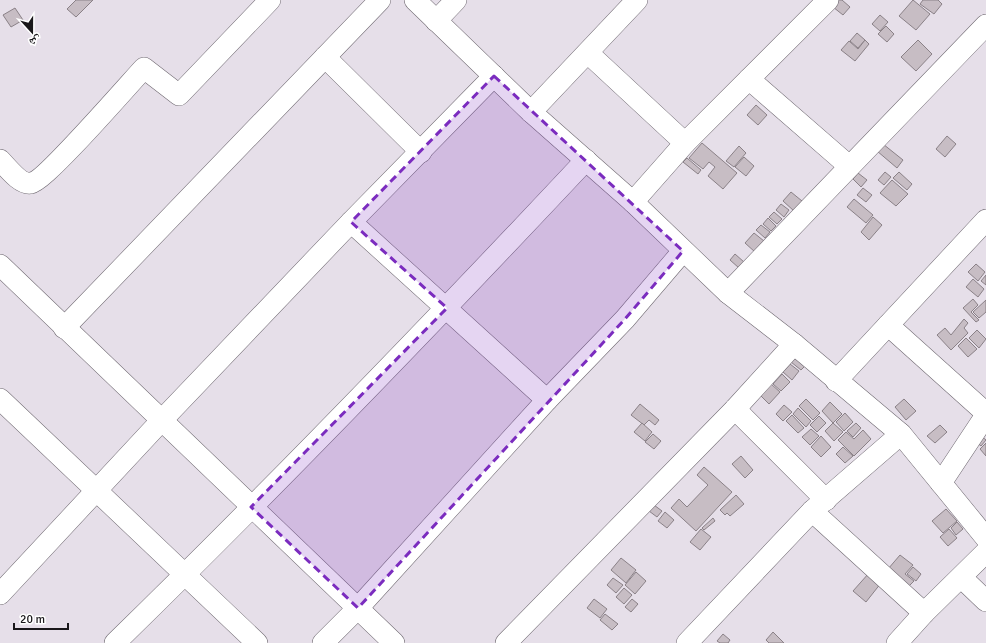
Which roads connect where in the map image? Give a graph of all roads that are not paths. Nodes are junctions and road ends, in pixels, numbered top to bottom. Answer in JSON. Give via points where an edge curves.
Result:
{"nodes":[{"id":1,"x":380,"y":0,"type":"edge"},
{"id":2,"x":414,"y":0,"type":"edge"},
{"id":3,"x":456,"y":0,"type":"edge"},
{"id":4,"x":637,"y":0,"type":"edge"},
{"id":5,"x":828,"y":0,"type":"edge"},
{"id":6,"x":267,"y":1,"type":"edge"},
{"id":7,"x":436,"y":21,"type":"junction"},
{"id":8,"x":986,"y":25,"type":"edge"},
{"id":9,"x":588,"y":53,"type":"junction"},
{"id":10,"x":325,"y":57,"type":"junction"},
{"id":11,"x":494,"y":76,"type":"junction"},
{"id":12,"x":749,"y":79,"type":"junction"},
{"id":13,"x":531,"y":112,"type":"junction"},
{"id":14,"x":685,"y":143,"type":"junction"},
{"id":15,"x":421,"y":152,"type":"junction"},
{"id":16,"x":0,"y":160,"type":"edge"},
{"id":17,"x":586,"y":160,"type":"junction"},
{"id":18,"x":849,"y":166,"type":"junction"},
{"id":19,"x":633,"y":202,"type":"junction"},
{"id":20,"x":986,"y":220,"type":"edge"},
{"id":21,"x":351,"y":222,"type":"junction"},
{"id":22,"x":682,"y":251,"type":"junction"},
{"id":23,"x":0,"y":265,"type":"edge"},
{"id":24,"x":728,"y":293,"type":"junction"},
{"id":25,"x":447,"y":308,"type":"junction"},
{"id":26,"x":888,"y":325,"type":"junction"},
{"id":27,"x":64,"y":328,"type":"junction"},
{"id":28,"x":794,"y":344,"type":"junction"},
{"id":29,"x":836,"y":381,"type":"junction"},
{"id":30,"x":0,"y":399,"type":"edge"},
{"id":31,"x":547,"y":400,"type":"junction"},
{"id":32,"x":735,"y":409,"type":"junction"},
{"id":33,"x":986,"y":414,"type":"edge"},
{"id":34,"x":161,"y":421,"type":"junction"},
{"id":35,"x":901,"y":434,"type":"junction"},
{"id":36,"x":941,"y":483,"type":"junction"},
{"id":37,"x":96,"y":490,"type":"junction"},
{"id":38,"x":819,"y":506,"type":"junction"},
{"id":39,"x":251,"y":507,"type":"junction"},
{"id":40,"x":986,"y":538,"type":"edge"},
{"id":41,"x":986,"y":552,"type":"edge"},
{"id":42,"x":186,"y":574,"type":"junction"},
{"id":43,"x":962,"y":578,"type":"junction"},
{"id":44,"x":0,"y":594,"type":"edge"},
{"id":45,"x":986,"y":601,"type":"edge"},
{"id":46,"x":358,"y":608,"type":"junction"},
{"id":47,"x":924,"y":613,"type":"junction"},
{"id":48,"x":115,"y":643,"type":"edge"},
{"id":49,"x":257,"y":643,"type":"edge"},
{"id":50,"x":323,"y":643,"type":"edge"},
{"id":51,"x":394,"y":643,"type":"edge"},
{"id":52,"x":506,"y":643,"type":"edge"},
{"id":53,"x":687,"y":643,"type":"edge"},
{"id":54,"x":897,"y":643,"type":"edge"}],
"edges":[{"from":1,"to":10,"type":"street"},
{"from":2,"to":7,"type":"street"},
{"from":3,"to":7,"type":"street"},
{"from":4,"to":9,"type":"street"},
{"from":5,"to":12,"type":"street"},
{"from":6,"to":16,"type":"street","via":[[179,95],[144,68],[37,181],[24,182]]},
{"from":7,"to":11,"type":"street"},
{"from":8,"to":18,"type":"street"},
{"from":9,"to":13,"type":"street"},
{"from":9,"to":14,"type":"street"},
{"from":10,"to":15,"type":"street"},
{"from":10,"to":27,"type":"street"},
{"from":11,"to":13,"type":"street"},
{"from":11,"to":15,"type":"street"},
{"from":12,"to":14,"type":"street"},
{"from":12,"to":18,"type":"street"},
{"from":13,"to":17,"type":"street"},
{"from":14,"to":19,"type":"street"},
{"from":15,"to":21,"type":"street"},
{"from":17,"to":19,"type":"street"},
{"from":17,"to":25,"type":"street"},
{"from":18,"to":24,"type":"street"},
{"from":19,"to":22,"type":"street"},
{"from":20,"to":26,"type":"street"},
{"from":21,"to":25,"type":"street"},
{"from":21,"to":34,"type":"street"},
{"from":22,"to":24,"type":"street"},
{"from":22,"to":31,"type":"street","via":[[625,319]]},
{"from":23,"to":27,"type":"street"},
{"from":24,"to":28,"type":"street"},
{"from":25,"to":31,"type":"street"},
{"from":25,"to":39,"type":"street"},
{"from":26,"to":29,"type":"street"},
{"from":26,"to":33,"type":"street"},
{"from":27,"to":34,"type":"street"},
{"from":28,"to":29,"type":"street"},
{"from":28,"to":32,"type":"street"},
{"from":29,"to":35,"type":"street"},
{"from":30,"to":37,"type":"street"},
{"from":31,"to":46,"type":"street"},
{"from":32,"to":38,"type":"street"},
{"from":32,"to":52,"type":"street"},
{"from":33,"to":36,"type":"street"},
{"from":34,"to":37,"type":"street"},
{"from":34,"to":39,"type":"street"},
{"from":35,"to":36,"type":"street"},
{"from":35,"to":38,"type":"street"},
{"from":36,"to":40,"type":"street"},
{"from":37,"to":42,"type":"street"},
{"from":37,"to":44,"type":"street"},
{"from":38,"to":47,"type":"street"},
{"from":38,"to":53,"type":"street"},
{"from":39,"to":42,"type":"street"},
{"from":39,"to":46,"type":"street"},
{"from":41,"to":43,"type":"street"},
{"from":42,"to":48,"type":"street"},
{"from":42,"to":49,"type":"street"},
{"from":43,"to":45,"type":"street"},
{"from":43,"to":47,"type":"street"},
{"from":46,"to":50,"type":"street"},
{"from":46,"to":51,"type":"street"},
{"from":47,"to":54,"type":"street"}]}
